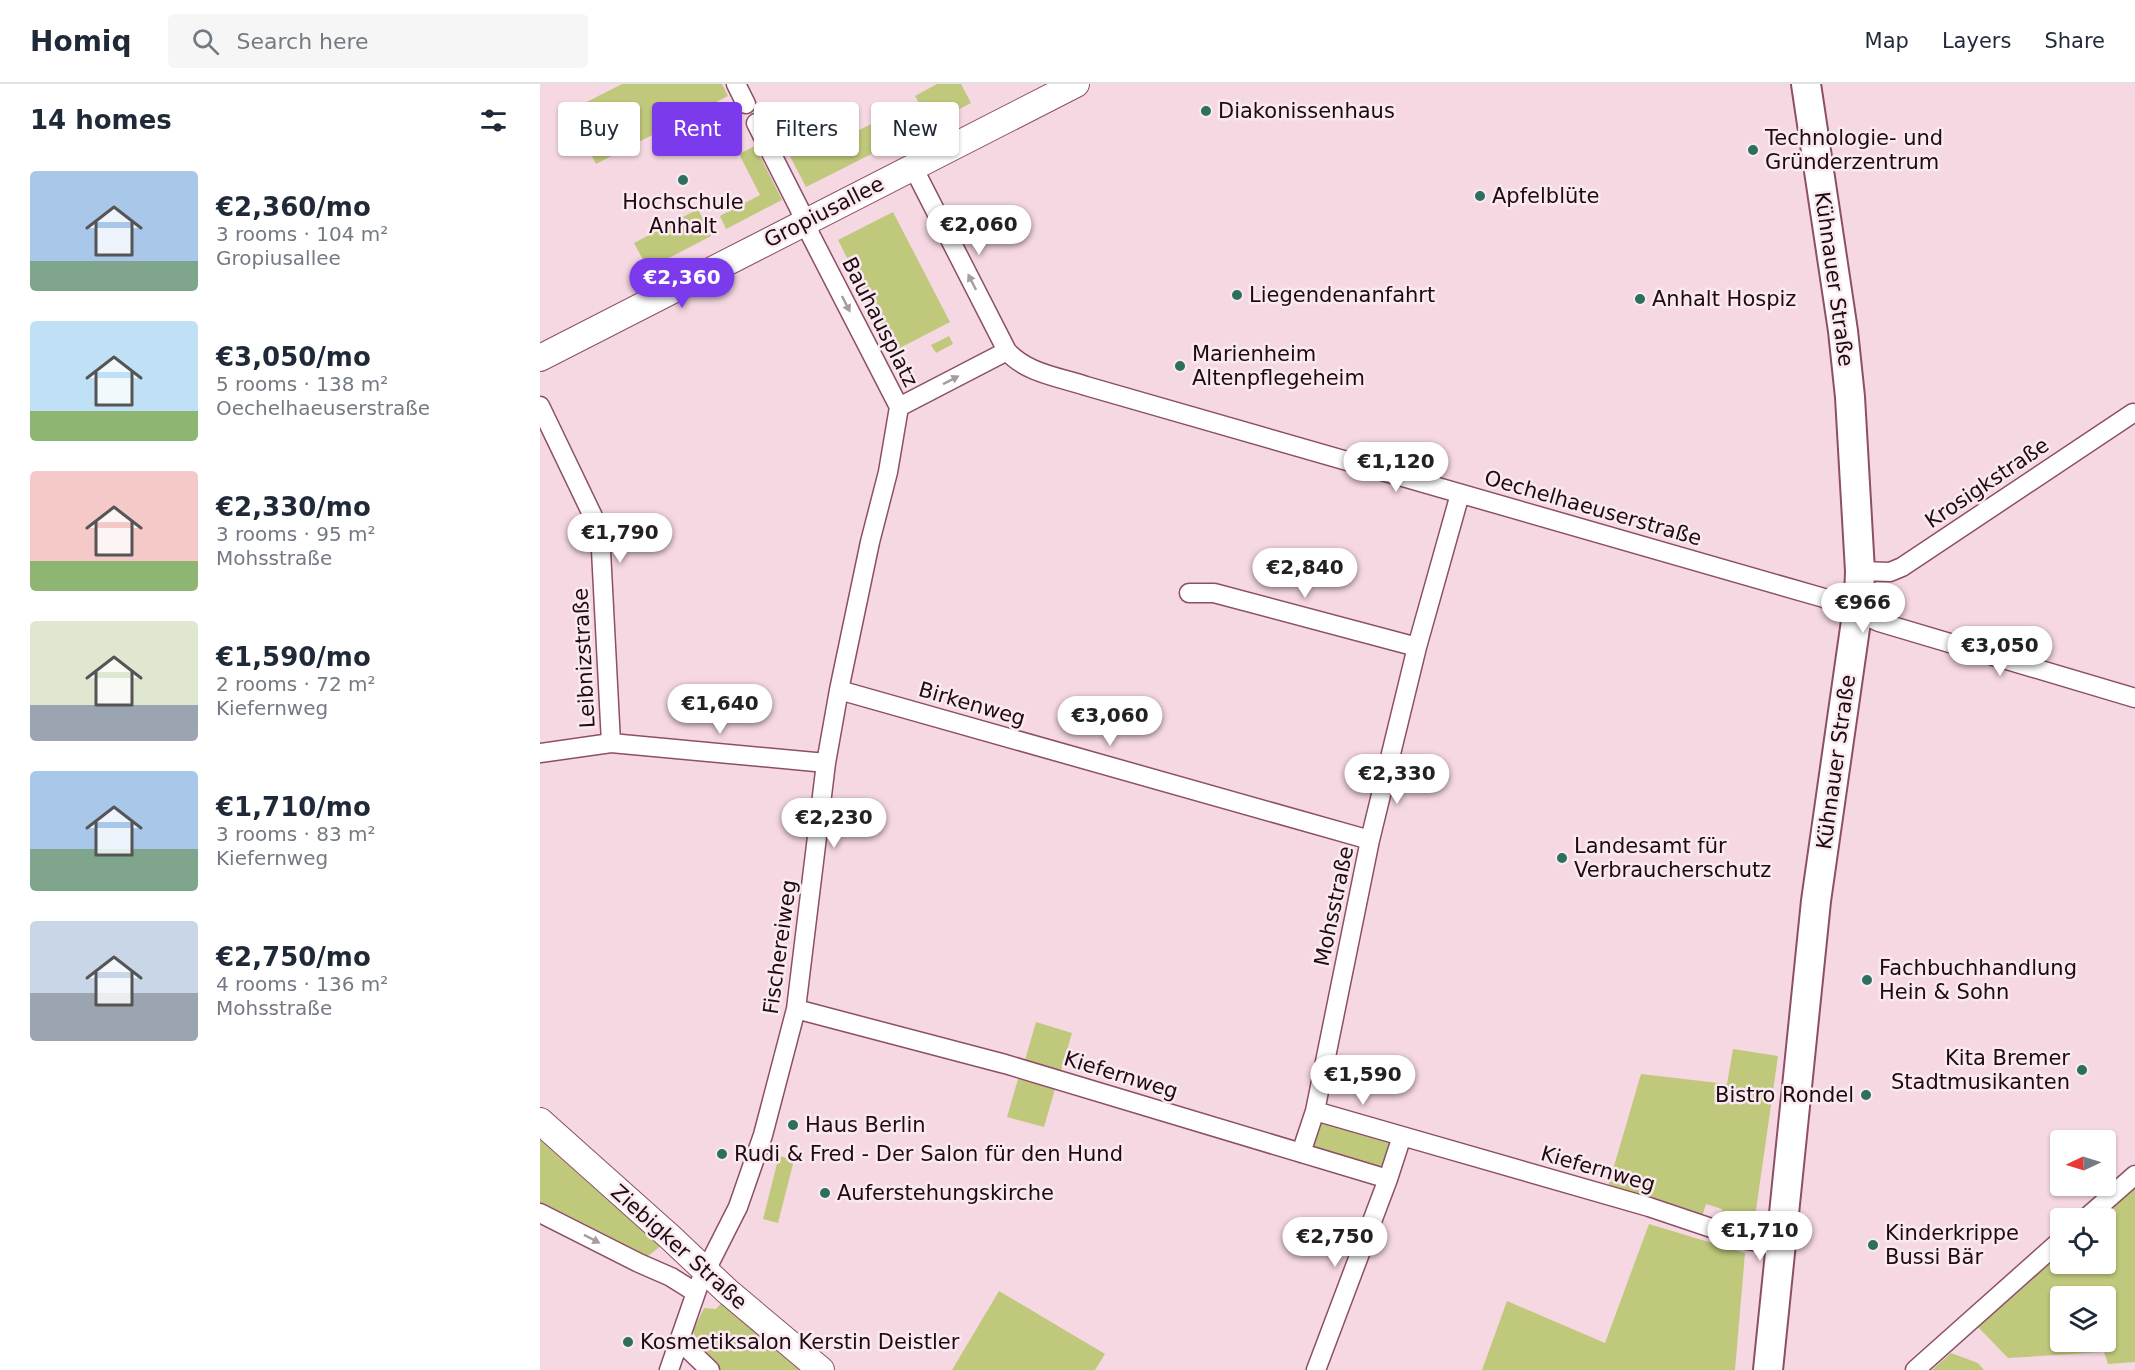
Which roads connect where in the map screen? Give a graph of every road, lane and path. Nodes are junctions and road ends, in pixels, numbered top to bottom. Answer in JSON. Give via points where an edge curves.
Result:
{"nodes":[{"id":1,"x":736,"y":84,"type":"edge"},
{"id":2,"x":1076,"y":84,"type":"edge"},
{"id":3,"x":1806,"y":84,"type":"edge"},
{"id":4,"x":746,"y":104,"type":"dead end"},
{"id":5,"x":773,"y":156,"type":"edge"},
{"id":6,"x":913,"y":167,"type":"junction"},
{"id":7,"x":804,"y":222,"type":"junction"},
{"id":8,"x":1007,"y":351,"type":"junction"},
{"id":9,"x":542,"y":353,"type":"edge"},
{"id":10,"x":540,"y":406,"type":"edge"},
{"id":11,"x":899,"y":406,"type":"junction"},
{"id":12,"x":2133,"y":413,"type":"dead end"},
{"id":13,"x":1460,"y":494,"type":"junction"},
{"id":14,"x":1860,"y":571,"type":"junction"},
{"id":15,"x":1189,"y":593,"type":"dead end"},
{"id":16,"x":1857,"y":611,"type":"junction"},
{"id":17,"x":1417,"y":647,"type":"junction"},
{"id":18,"x":839,"y":690,"type":"junction"},
{"id":19,"x":2135,"y":698,"type":"edge"},
{"id":20,"x":611,"y":743,"type":"junction"},
{"id":21,"x":540,"y":753,"type":"edge"},
{"id":22,"x":826,"y":763,"type":"junction"},
{"id":23,"x":1370,"y":840,"type":"junction"},
{"id":24,"x":796,"y":1009,"type":"junction"},
{"id":25,"x":1315,"y":1111,"type":"junction"},
{"id":26,"x":540,"y":1121,"type":"edge"},
{"id":27,"x":1402,"y":1136,"type":"junction"},
{"id":28,"x":1301,"y":1153,"type":"junction"},
{"id":29,"x":2135,"y":1175,"type":"edge"},
{"id":30,"x":1388,"y":1179,"type":"junction"},
{"id":31,"x":2097,"y":1208,"type":"edge"},
{"id":32,"x":540,"y":1213,"type":"edge"},
{"id":33,"x":1780,"y":1246,"type":"junction"},
{"id":34,"x":2050,"y":1250,"type":"edge"},
{"id":35,"x":700,"y":1281,"type":"junction"},
{"id":36,"x":678,"y":1342,"type":"junction"},
{"id":37,"x":669,"y":1370,"type":"edge"},
{"id":38,"x":710,"y":1370,"type":"edge"},
{"id":39,"x":821,"y":1370,"type":"edge"},
{"id":40,"x":1316,"y":1370,"type":"edge"},
{"id":41,"x":1768,"y":1370,"type":"edge"},
{"id":42,"x":1915,"y":1370,"type":"edge"}],
"edges":[{"from":1,"to":4,"type":"street"},
{"from":2,"to":6,"type":"street","name":"Gropiusallee"},
{"from":3,"to":14,"type":"main road","name":"Kühnauer Straße","via":[[1843,332]]},
{"from":5,"to":7,"type":"street","name":"Bauhausplatz"},
{"from":6,"to":7,"type":"street","name":"Gropiusallee"},
{"from":8,"to":6,"type":"street","one_way":true},
{"from":7,"to":9,"type":"street","name":"Gropiusallee"},
{"from":7,"to":11,"type":"street","name":"Bauhausplatz","one_way":true},
{"from":11,"to":8,"type":"street","name":"Bauhausplatz","one_way":true},
{"from":8,"to":13,"type":"street","name":"Oechelhaeuserstraße","via":[[1025,366],[1086,386]]},
{"from":10,"to":20,"type":"street","name":"Leibnizstraße","via":[[600,531]]},
{"from":11,"to":18,"type":"street","name":"Fischereiweg"},
{"from":12,"to":14,"type":"street","name":"Krosigkstraße","via":[[1902,567],[1885,572]]},
{"from":13,"to":16,"type":"street","name":"Oechelhaeuserstraße","via":[[1811,594]]},
{"from":13,"to":17,"type":"street","name":"Mohsstraße"},
{"from":14,"to":16,"type":"main road","name":"Kühnauer Straße"},
{"from":15,"to":17,"type":"street","via":[[1214,593]]},
{"from":16,"to":19,"type":"street","name":"Oechelhaeuserstraße","via":[[1882,624]]},
{"from":16,"to":33,"type":"main road","name":"Kühnauer Straße","via":[[1816,902]]},
{"from":17,"to":23,"type":"street","name":"Mohsstraße"},
{"from":18,"to":22,"type":"street","name":"Fischereiweg"},
{"from":18,"to":23,"type":"street","name":"Birkenweg"},
{"from":20,"to":21,"type":"street"},
{"from":20,"to":22,"type":"street"},
{"from":22,"to":24,"type":"street","name":"Fischereiweg"},
{"from":23,"to":25,"type":"street","name":"Mohsstraße"},
{"from":24,"to":28,"type":"street","name":"Kiefernweg","via":[[1016,1067]]},
{"from":24,"to":35,"type":"street","name":"Fischereiweg","via":[[763,1135],[738,1207]]},
{"from":25,"to":27,"type":"street","name":"Kiefernweg"},
{"from":25,"to":28,"type":"street","name":"Mohsstraße"},
{"from":26,"to":35,"type":"street","name":"Ziebigker Straße"},
{"from":27,"to":30,"type":"street"},
{"from":27,"to":33,"type":"street","name":"Kiefernweg","via":[[1649,1207],[1747,1240]]},
{"from":28,"to":30,"type":"street","name":"Kiefernweg"},
{"from":29,"to":31,"type":"street"},
{"from":30,"to":40,"type":"street"},
{"from":32,"to":35,"type":"street","one_way":true,"via":[[671,1277]]},
{"from":33,"to":41,"type":"main road","name":"Kühnauer Straße"},
{"from":34,"to":42,"type":"street"},
{"from":35,"to":36,"type":"street","name":"Fischereiweg"},
{"from":35,"to":39,"type":"street","name":"Ziebigker Straße","via":[[727,1291]]},
{"from":36,"to":37,"type":"street","name":"Fischereiweg"},
{"from":36,"to":38,"type":"street"}]}
